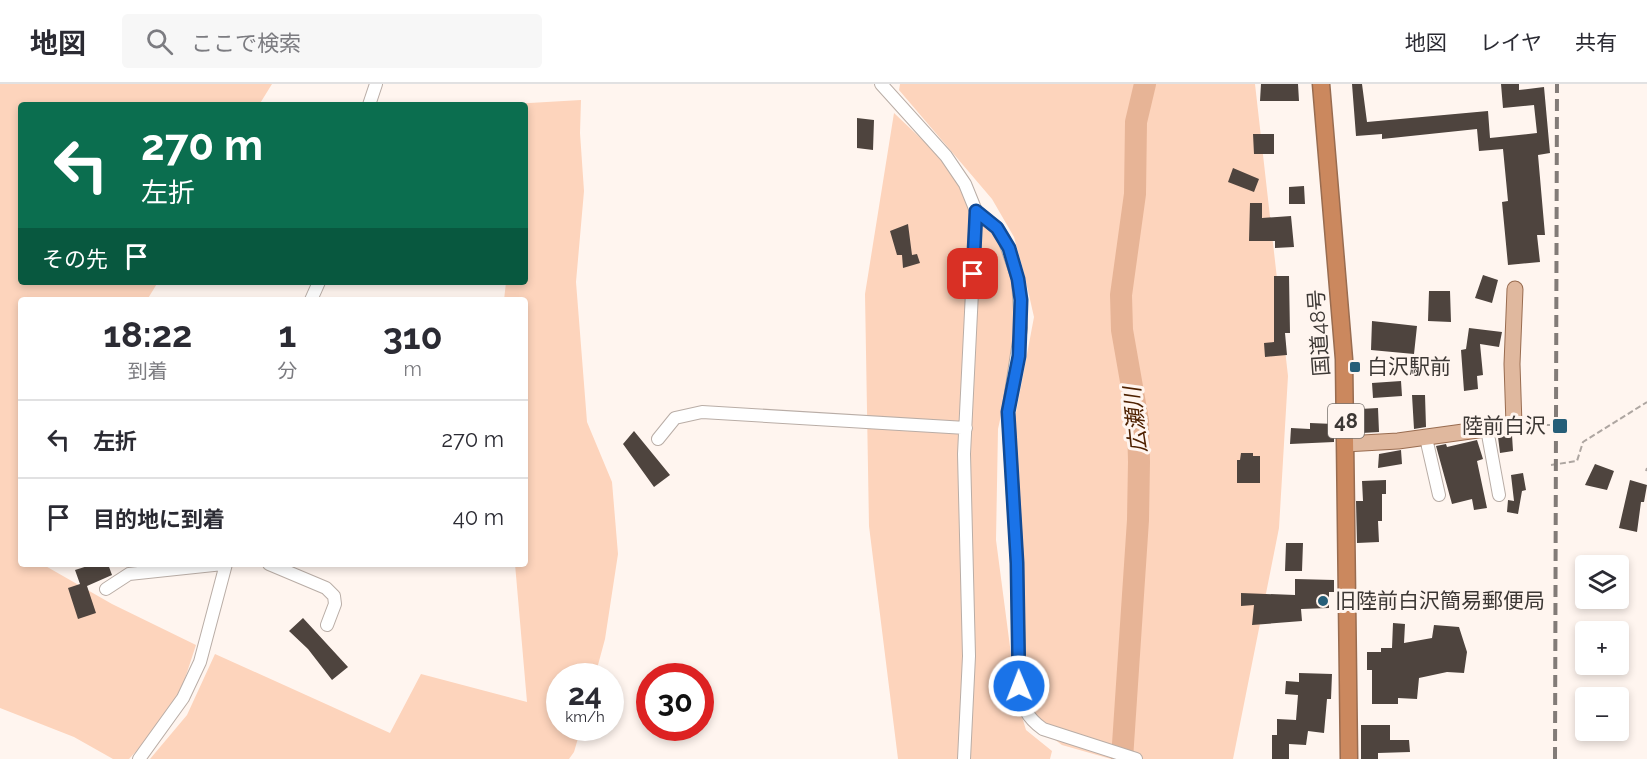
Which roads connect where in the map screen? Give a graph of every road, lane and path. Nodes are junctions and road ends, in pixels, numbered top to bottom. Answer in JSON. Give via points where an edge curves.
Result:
{"nodes":[{"id":1,"x":376,"y":84,"type":"edge"},
{"id":2,"x":881,"y":84,"type":"edge"},
{"id":3,"x":1321,"y":84,"type":"edge"},
{"id":4,"x":370,"y":102,"type":"edge"},
{"id":5,"x":976,"y":211,"type":"junction"},
{"id":6,"x":1515,"y":289,"type":"dead end"},
{"id":7,"x":1647,"y":402,"type":"edge"},
{"id":8,"x":1544,"y":425,"type":"dead end"},
{"id":9,"x":1551,"y":425,"type":"dead end"},
{"id":10,"x":966,"y":428,"type":"junction"},
{"id":11,"x":1487,"y":429,"type":"junction"},
{"id":12,"x":1426,"y":438,"type":"junction"},
{"id":13,"x":658,"y":439,"type":"dead end"},
{"id":14,"x":1346,"y":444,"type":"junction"},
{"id":15,"x":1551,"y":465,"type":"dead end"},
{"id":16,"x":1439,"y":495,"type":"dead end"},
{"id":17,"x":1499,"y":495,"type":"dead end"},
{"id":18,"x":196,"y":567,"type":"edge"},
{"id":19,"x":224,"y":567,"type":"edge"},
{"id":20,"x":276,"y":567,"type":"edge"},
{"id":21,"x":106,"y":589,"type":"dead end"},
{"id":22,"x":327,"y":625,"type":"dead end"},
{"id":23,"x":139,"y":759,"type":"edge"},
{"id":24,"x":964,"y":759,"type":"edge"},
{"id":25,"x":1136,"y":759,"type":"edge"},
{"id":26,"x":1349,"y":759,"type":"edge"}],
"edges":[{"from":1,"to":4,"type":"street"},
{"from":2,"to":5,"type":"street","via":[[946,156],[965,184]]},
{"from":3,"to":14,"type":"highway","name":"国道48号","number":"48","via":[[1344,360]]},
{"from":5,"to":10,"type":"street"},
{"from":5,"to":25,"type":"street","via":[[997,228],[1009,248],[1021,300],[1019,356],[1008,412],[1017,554],[1019,686],[1025,712],[1043,729]]},
{"from":6,"to":11,"type":"main road","via":[[1514,425]]},
{"from":7,"to":15,"type":"path","via":[[1583,442],[1577,461]]},
{"from":8,"to":9,"type":"path"},
{"from":10,"to":13,"type":"street","via":[[702,412],[675,418]]},
{"from":10,"to":24,"type":"street","via":[[969,656]]},
{"from":11,"to":12,"type":"main road"},
{"from":11,"to":17,"type":"street"},
{"from":12,"to":14,"type":"main road"},
{"from":12,"to":16,"type":"street"},
{"from":14,"to":26,"type":"highway","name":"国道48号","number":"48"},
{"from":18,"to":21,"type":"street","via":[[129,574]]},
{"from":19,"to":23,"type":"street","via":[[200,662],[183,698]]},
{"from":20,"to":22,"type":"street","via":[[326,588],[334,596]]}]}
